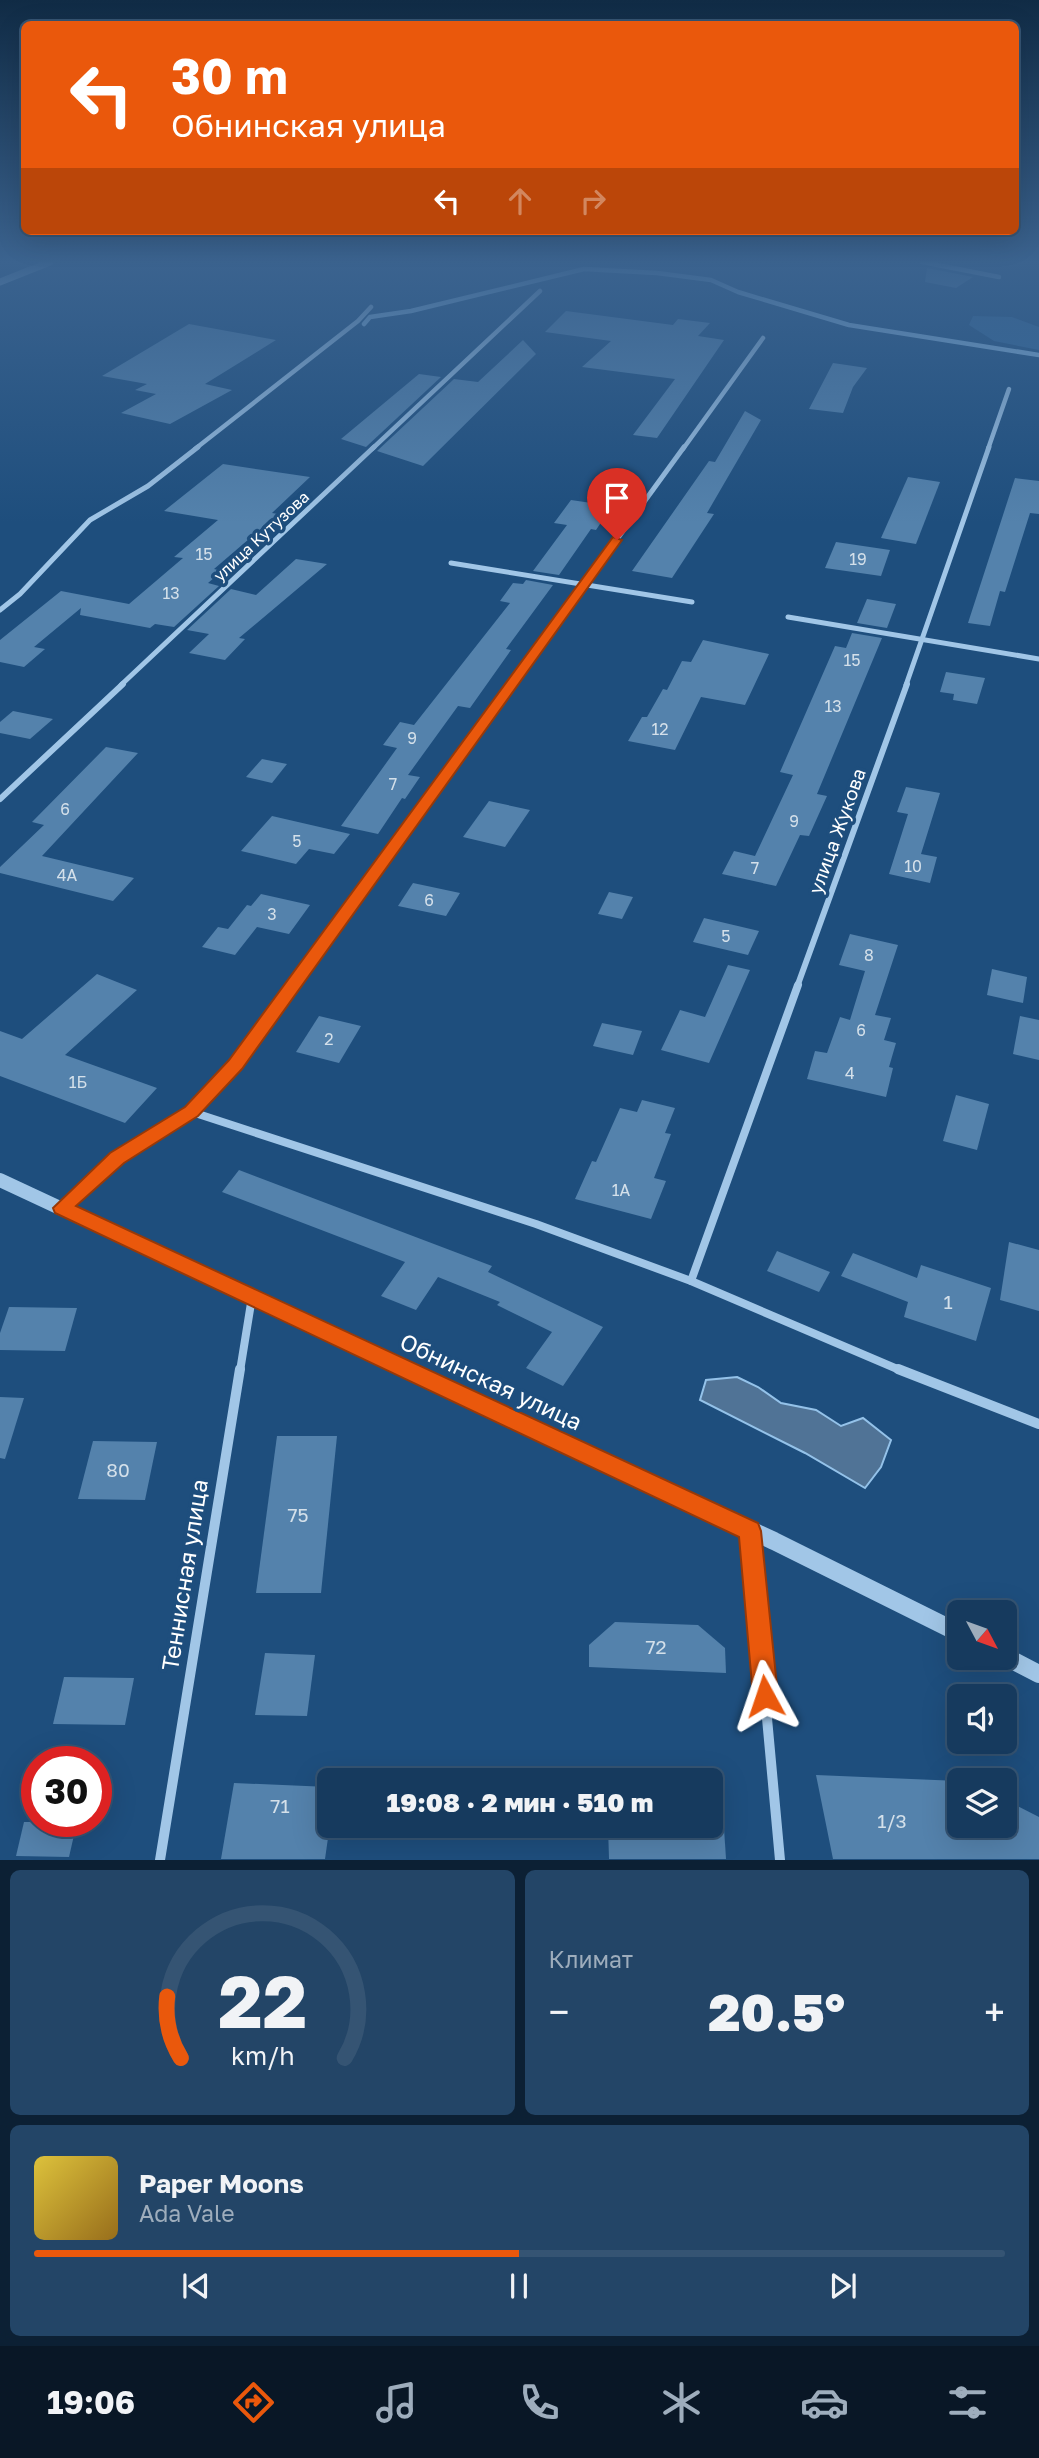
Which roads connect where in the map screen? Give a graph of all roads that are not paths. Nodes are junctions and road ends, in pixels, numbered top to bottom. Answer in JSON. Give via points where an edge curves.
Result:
{"nodes":[{"id":1,"x":323,"y":349,"type":"edge"},
{"id":2,"x":479,"y":349,"type":"edge"},
{"id":3,"x":755,"y":349,"type":"edge"},
{"id":4,"x":1009,"y":389,"type":"dead end"},
{"id":5,"x":451,"y":563,"type":"dead end"},
{"id":6,"x":584,"y":584,"type":"junction"},
{"id":7,"x":692,"y":602,"type":"dead end"},
{"id":8,"x":0,"y":610,"type":"edge"},
{"id":9,"x":788,"y":617,"type":"dead end"},
{"id":10,"x":923,"y":639,"type":"junction"},
{"id":11,"x":1039,"y":659,"type":"edge"},
{"id":12,"x":0,"y":799,"type":"edge"},
{"id":13,"x":192,"y":1112,"type":"junction"},
{"id":14,"x":0,"y":1180,"type":"edge"},
{"id":15,"x":62,"y":1208,"type":"junction"},
{"id":16,"x":691,"y":1281,"type":"junction"},
{"id":17,"x":252,"y":1296,"type":"junction"},
{"id":18,"x":1039,"y":1424,"type":"edge"},
{"id":19,"x":750,"y":1531,"type":"junction"},
{"id":20,"x":947,"y":1627,"type":"edge"},
{"id":21,"x":1017,"y":1663,"type":"edge"},
{"id":22,"x":1039,"y":1674,"type":"edge"},
{"id":23,"x":160,"y":1860,"type":"edge"},
{"id":24,"x":780,"y":1860,"type":"edge"}],
"edges":[{"from":1,"to":8,"type":"street","via":[[148,486],[90,520]]},
{"from":2,"to":12,"type":"street","name":"улица Кутузова"},
{"from":3,"to":6,"type":"street"},
{"from":4,"to":10,"type":"street","name":"улица Жукова"},
{"from":5,"to":6,"type":"street"},
{"from":6,"to":7,"type":"street"},
{"from":6,"to":13,"type":"street","via":[[236,1065]]},
{"from":9,"to":10,"type":"street"},
{"from":10,"to":11,"type":"street"},
{"from":10,"to":16,"type":"street","name":"улица Жукова"},
{"from":13,"to":15,"type":"street","via":[[117,1158]]},
{"from":13,"to":16,"type":"street","via":[[536,1224]]},
{"from":14,"to":15,"type":"street","name":"Обнинская улица"},
{"from":15,"to":17,"type":"street","name":"Обнинская улица"},
{"from":16,"to":18,"type":"street"},
{"from":17,"to":19,"type":"street","name":"Обнинская улица"},
{"from":17,"to":23,"type":"street","name":"Теннисная улица"},
{"from":19,"to":20,"type":"street","name":"Обнинская улица"},
{"from":19,"to":24,"type":"street"},
{"from":21,"to":22,"type":"street"}]}
